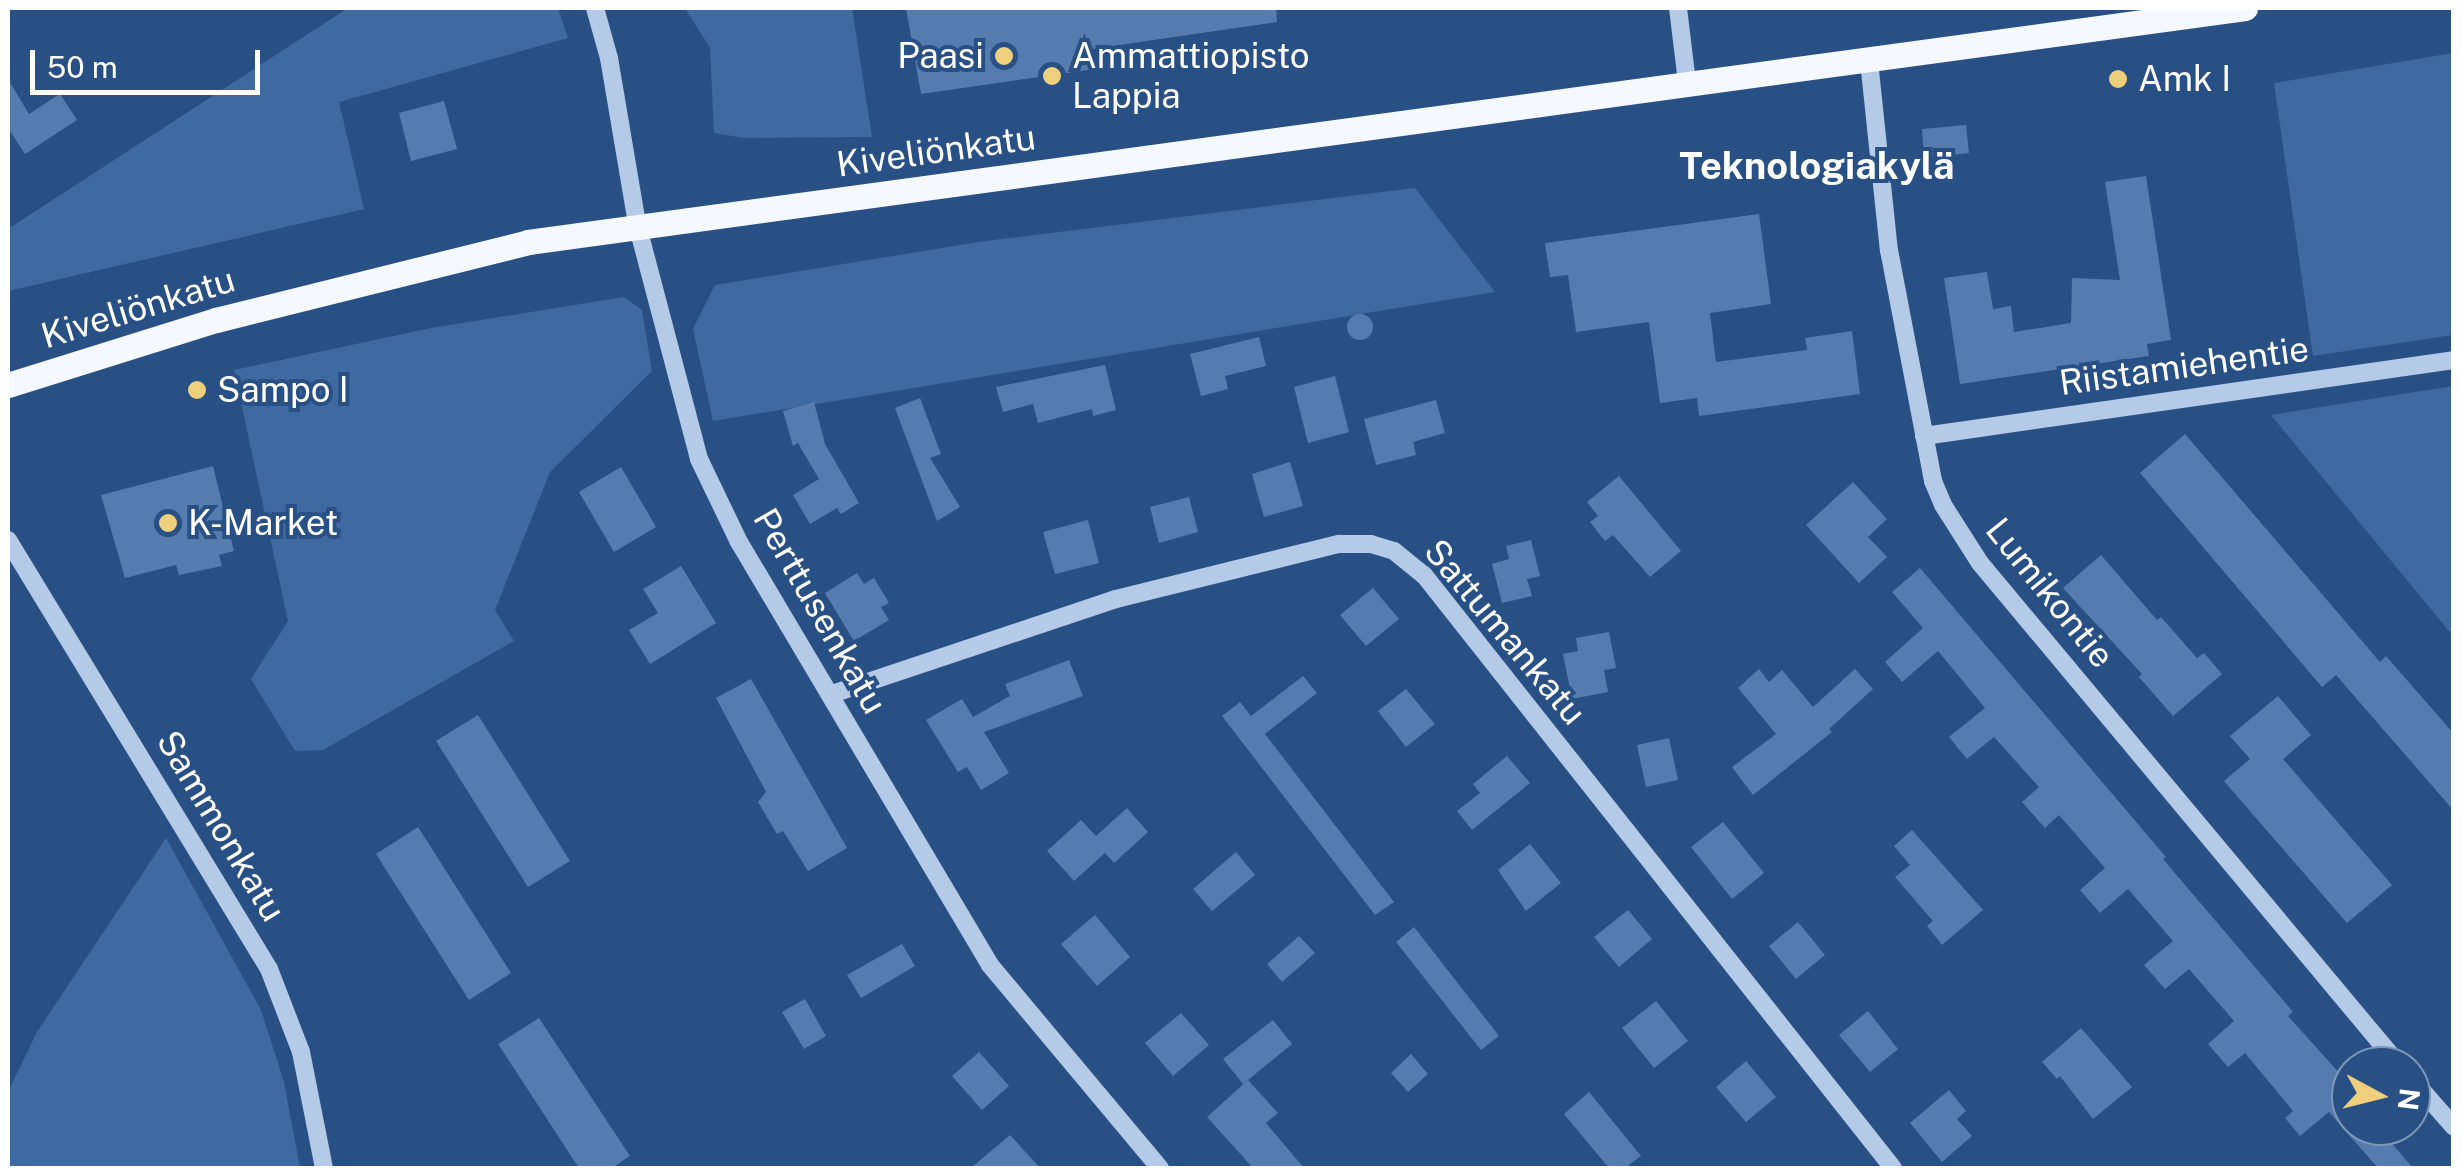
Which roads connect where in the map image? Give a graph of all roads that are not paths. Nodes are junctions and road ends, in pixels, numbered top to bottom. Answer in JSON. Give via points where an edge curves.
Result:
{"nodes":[{"id":1,"x":594,"y":8,"type":"edge"},
{"id":2,"x":1678,"y":8,"type":"edge"},
{"id":3,"x":2245,"y":8,"type":"edge"},
{"id":4,"x":1869,"y":61,"type":"junction"},
{"id":5,"x":1686,"y":82,"type":"junction"},
{"id":6,"x":637,"y":224,"type":"junction"},
{"id":7,"x":2454,"y":360,"type":"edge"},
{"id":8,"x":8,"y":385,"type":"edge"},
{"id":9,"x":1924,"y":436,"type":"junction"},
{"id":10,"x":8,"y":540,"type":"edge"},
{"id":11,"x":832,"y":694,"type":"junction"},
{"id":12,"x":2383,"y":1046,"type":"edge"},
{"id":13,"x":2431,"y":1101,"type":"edge"},
{"id":14,"x":2454,"y":1127,"type":"edge"},
{"id":15,"x":324,"y":1168,"type":"edge"},
{"id":16,"x":1160,"y":1168,"type":"edge"},
{"id":17,"x":1892,"y":1168,"type":"edge"}],
"edges":[{"from":1,"to":6,"type":"street","name":"Perttusenkatu"},
{"from":2,"to":5,"type":"street"},
{"from":3,"to":4,"type":"main road","name":"Kiveliönkatu"},
{"from":4,"to":5,"type":"main road","name":"Kiveliönkatu"},
{"from":4,"to":9,"type":"street","name":"Lumikontie","via":[[1889,250]]},
{"from":5,"to":6,"type":"main road","name":"Kiveliönkatu"},
{"from":6,"to":8,"type":"main road","name":"Kiveliönkatu","via":[[384,276]]},
{"from":6,"to":11,"type":"street","name":"Perttusenkatu","via":[[699,459],[739,542]]},
{"from":7,"to":9,"type":"street","name":"Riistamiehentie"},
{"from":9,"to":12,"type":"street","name":"Lumikontie","via":[[1943,505],[1980,563]]},
{"from":10,"to":15,"type":"street","name":"Sammonkatu","via":[[269,969],[302,1052]]},
{"from":11,"to":16,"type":"street","name":"Perttusenkatu","via":[[990,965]]},
{"from":11,"to":17,"type":"street","name":"Sattumankatu","via":[[1116,600],[1339,544],[1394,551],[1424,575]]},
{"from":13,"to":14,"type":"street"}]}
